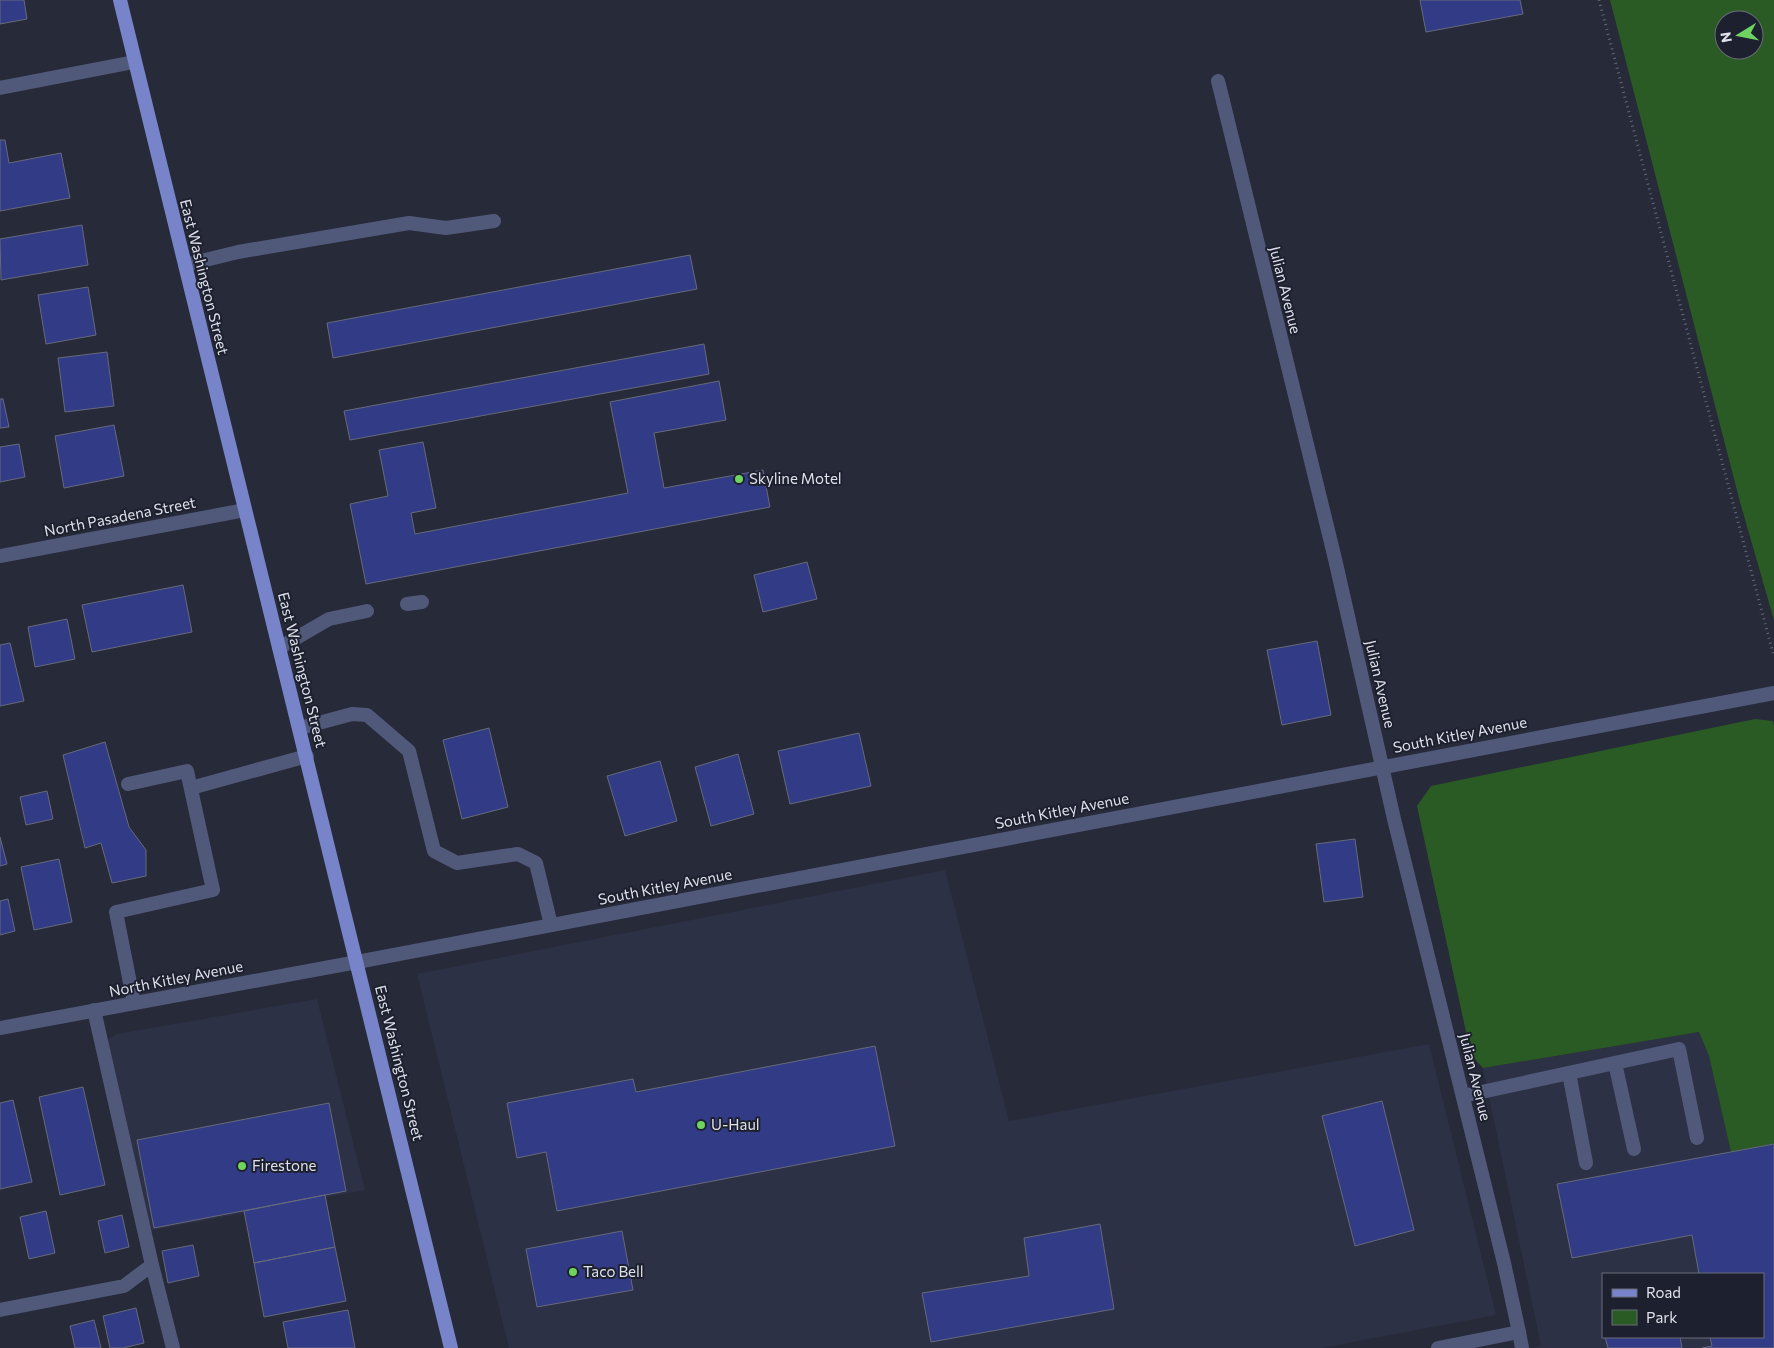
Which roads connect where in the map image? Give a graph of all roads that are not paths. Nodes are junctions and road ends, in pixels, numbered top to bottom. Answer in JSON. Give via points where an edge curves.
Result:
{"nodes":[{"id":1,"x":120,"y":0,"type":"edge"},
{"id":2,"x":134,"y":62,"type":"junction"},
{"id":3,"x":1218,"y":81,"type":"dead end"},
{"id":4,"x":0,"y":88,"type":"edge"},
{"id":5,"x":494,"y":221,"type":"dead end"},
{"id":6,"x":184,"y":265,"type":"junction"},
{"id":7,"x":245,"y":510,"type":"junction"},
{"id":8,"x":0,"y":556,"type":"edge"},
{"id":9,"x":422,"y":602,"type":"dead end"},
{"id":10,"x":407,"y":604,"type":"dead end"},
{"id":11,"x":367,"y":611,"type":"dead end"},
{"id":12,"x":279,"y":648,"type":"junction"},
{"id":13,"x":1774,"y":693,"type":"edge"},
{"id":14,"x":300,"y":728,"type":"junction"},
{"id":15,"x":307,"y":756,"type":"junction"},
{"id":16,"x":1383,"y":766,"type":"junction"},
{"id":17,"x":128,"y":784,"type":"dead end"},
{"id":18,"x":191,"y":788,"type":"junction"},
{"id":19,"x":551,"y":925,"type":"junction"},
{"id":20,"x":357,"y":962,"type":"junction"},
{"id":21,"x":134,"y":1003,"type":"junction"},
{"id":22,"x":94,"y":1010,"type":"junction"},
{"id":23,"x":0,"y":1028,"type":"edge"},
{"id":24,"x":1615,"y":1063,"type":"junction"},
{"id":25,"x":1569,"y":1073,"type":"junction"},
{"id":26,"x":1463,"y":1096,"type":"junction"},
{"id":27,"x":1698,"y":1138,"type":"dead end"},
{"id":28,"x":1634,"y":1149,"type":"dead end"},
{"id":29,"x":1586,"y":1164,"type":"dead end"},
{"id":30,"x":152,"y":1265,"type":"junction"},
{"id":31,"x":0,"y":1310,"type":"edge"},
{"id":32,"x":1519,"y":1332,"type":"junction"},
{"id":33,"x":173,"y":1348,"type":"edge"},
{"id":34,"x":452,"y":1348,"type":"edge"},
{"id":35,"x":1438,"y":1348,"type":"edge"},
{"id":36,"x":1522,"y":1348,"type":"edge"}],
"edges":[{"from":1,"to":2,"type":"main road","name":"East Washington Street"},
{"from":2,"to":4,"type":"street"},
{"from":2,"to":6,"type":"main road","name":"East Washington Street"},
{"from":3,"to":16,"type":"street","name":"Julian Avenue"},
{"from":5,"to":6,"type":"street","via":[[446,228],[409,222],[238,252]]},
{"from":6,"to":7,"type":"main road","name":"East Washington Street"},
{"from":7,"to":8,"type":"street","name":"North Pasadena Street"},
{"from":7,"to":12,"type":"main road","name":"East Washington Street"},
{"from":9,"to":10,"type":"street"},
{"from":11,"to":12,"type":"street","via":[[329,619]]},
{"from":12,"to":14,"type":"main road","name":"East Washington Street"},
{"from":13,"to":16,"type":"street","name":"South Kitley Avenue"},
{"from":14,"to":15,"type":"main road","name":"East Washington Street"},
{"from":14,"to":19,"type":"street","via":[[352,714],[367,715],[409,751],[434,851],[457,863],[518,854],[536,863]]},
{"from":15,"to":18,"type":"street"},
{"from":15,"to":20,"type":"main road","name":"East Washington Street"},
{"from":16,"to":19,"type":"street","name":"South Kitley Avenue"},
{"from":16,"to":26,"type":"street","name":"Julian Avenue"},
{"from":17,"to":18,"type":"street","via":[[187,771]]},
{"from":18,"to":21,"type":"street","via":[[213,890],[116,912]]},
{"from":19,"to":20,"type":"street","name":"South Kitley Avenue"},
{"from":20,"to":21,"type":"street","name":"North Kitley Avenue"},
{"from":20,"to":34,"type":"main road","name":"East Washington Street"},
{"from":21,"to":22,"type":"street","name":"North Kitley Avenue"},
{"from":22,"to":23,"type":"street","name":"North Kitley Avenue"},
{"from":22,"to":30,"type":"street"},
{"from":24,"to":25,"type":"street"},
{"from":24,"to":27,"type":"street","via":[[1679,1049]]},
{"from":24,"to":28,"type":"street"},
{"from":25,"to":26,"type":"street"},
{"from":25,"to":29,"type":"street"},
{"from":26,"to":32,"type":"street","name":"Julian Avenue"},
{"from":30,"to":31,"type":"street","via":[[124,1286]]},
{"from":30,"to":33,"type":"street"},
{"from":32,"to":35,"type":"street"},
{"from":32,"to":36,"type":"street","name":"Julian Avenue"}]}
